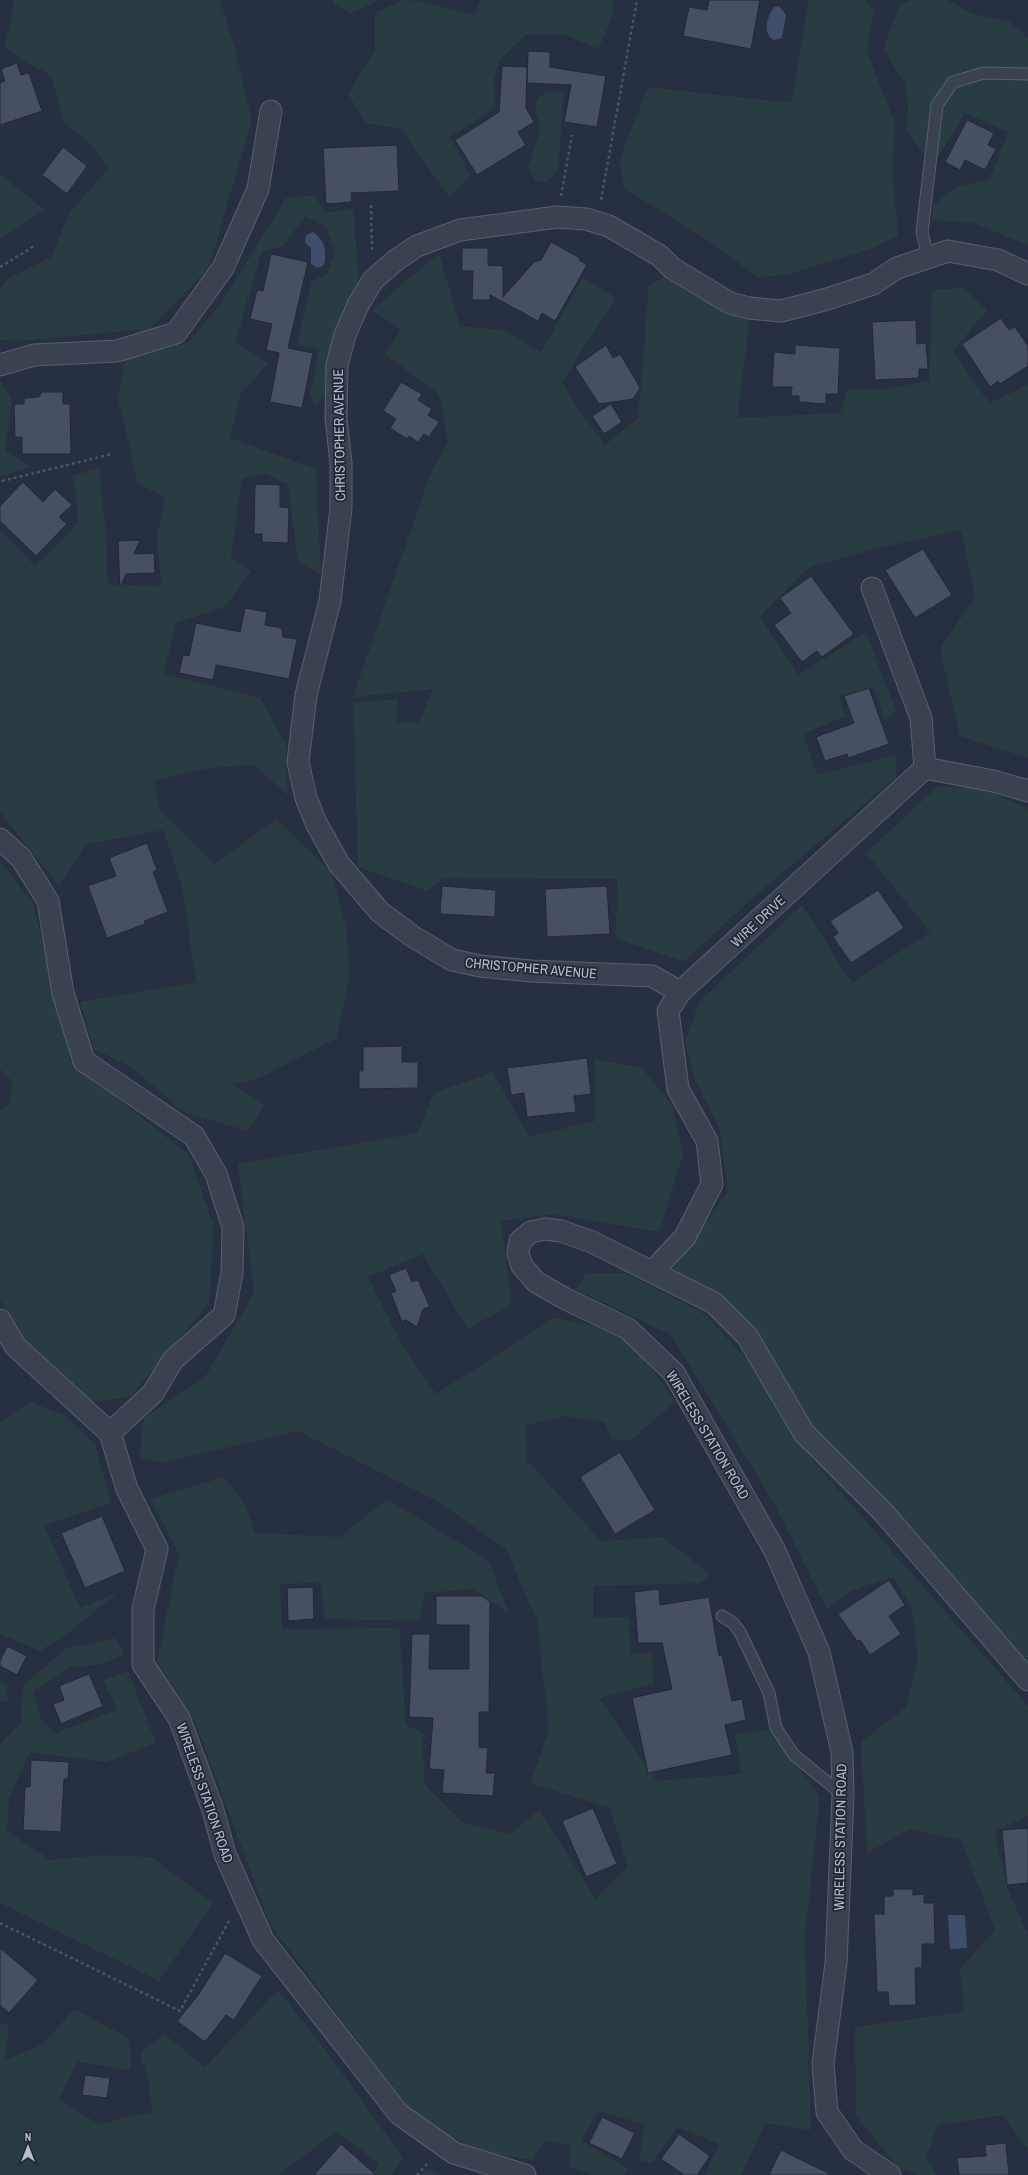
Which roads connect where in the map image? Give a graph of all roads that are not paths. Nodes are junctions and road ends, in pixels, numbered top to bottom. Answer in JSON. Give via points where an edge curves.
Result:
{"nodes":[{"id":1,"x":1028,"y":74,"type":"edge"},
{"id":2,"x":271,"y":111,"type":"dead end"},
{"id":3,"x":928,"y":258,"type":"junction"},
{"id":4,"x":1028,"y":274,"type":"edge"},
{"id":5,"x":0,"y":365,"type":"edge"},
{"id":6,"x":872,"y":588,"type":"dead end"},
{"id":7,"x":925,"y":768,"type":"junction"},
{"id":8,"x":1028,"y":791,"type":"edge"},
{"id":9,"x":0,"y":839,"type":"edge"},
{"id":10,"x":680,"y":992,"type":"junction"},
{"id":11,"x":653,"y":1271,"type":"junction"},
{"id":12,"x":0,"y":1320,"type":"edge"},
{"id":13,"x":110,"y":1433,"type":"junction"},
{"id":14,"x":722,"y":1616,"type":"dead end"},
{"id":15,"x":1028,"y":1680,"type":"edge"},
{"id":16,"x":843,"y":1796,"type":"junction"},
{"id":17,"x":525,"y":2175,"type":"edge"},
{"id":18,"x":890,"y":2175,"type":"edge"}],
"edges":[{"from":1,"to":3,"type":"lane","via":[[984,73],[953,82],[937,105],[922,232]]},
{"from":2,"to":5,"type":"street","via":[[258,190],[224,268],[176,332],[117,351],[34,355]]},
{"from":3,"to":4,"type":"street","name":"CHRISTOPHER AVENUE","via":[[948,251],[975,255],[998,260]]},
{"from":3,"to":10,"type":"street","name":"CHRISTOPHER AVENUE","via":[[897,268],[873,284],[824,300],[781,311],[756,309],[730,303],[672,268],[660,256],[640,243],[608,226],[586,219],[557,217],[460,230],[417,246],[373,280],[358,305],[346,335],[337,365],[336,418],[341,463],[341,508],[330,601],[306,695],[298,762],[306,798],[316,823],[339,864],[380,912],[412,936],[452,960],[480,966],[531,971],[652,976]]},
{"from":6,"to":7,"type":"street","via":[[921,718]]},
{"from":7,"to":8,"type":"street","via":[[993,781]]},
{"from":7,"to":10,"type":"street","name":"WIRE DRIVE"},
{"from":9,"to":13,"type":"street","via":[[21,858],[48,901],[63,993],[84,1061],[194,1136],[216,1174],[233,1227],[232,1273],[224,1315],[173,1360],[153,1393]]},
{"from":10,"to":11,"type":"street","name":"WIRE DRIVE","via":[[668,1011],[678,1089],[707,1141],[712,1184],[685,1237]]},
{"from":11,"to":15,"type":"street","name":"WIRELESS STATION ROAD","via":[[714,1302],[747,1336],[804,1433],[883,1512]]},
{"from":11,"to":16,"type":"street","name":"WIRELESS STATION ROAD","via":[[592,1242],[561,1231],[545,1229],[531,1232],[520,1241],[518,1254],[522,1266],[536,1282],[628,1329],[674,1373],[775,1551],[819,1652],[842,1752]]},
{"from":12,"to":13,"type":"street","via":[[15,1346]]},
{"from":13,"to":17,"type":"street","name":"WIRELESS STATION ROAD","via":[[126,1489],[157,1549],[143,1609],[143,1664],[179,1718],[212,1806],[225,1854],[263,1940],[399,2114],[454,2153]]},
{"from":14,"to":16,"type":"lane","via":[[733,1623],[740,1632],[769,1693],[776,1728],[794,1754]]},
{"from":16,"to":18,"type":"street","name":"WIRELESS STATION ROAD","via":[[836,1963],[823,2064],[827,2112],[852,2150]]}]}
